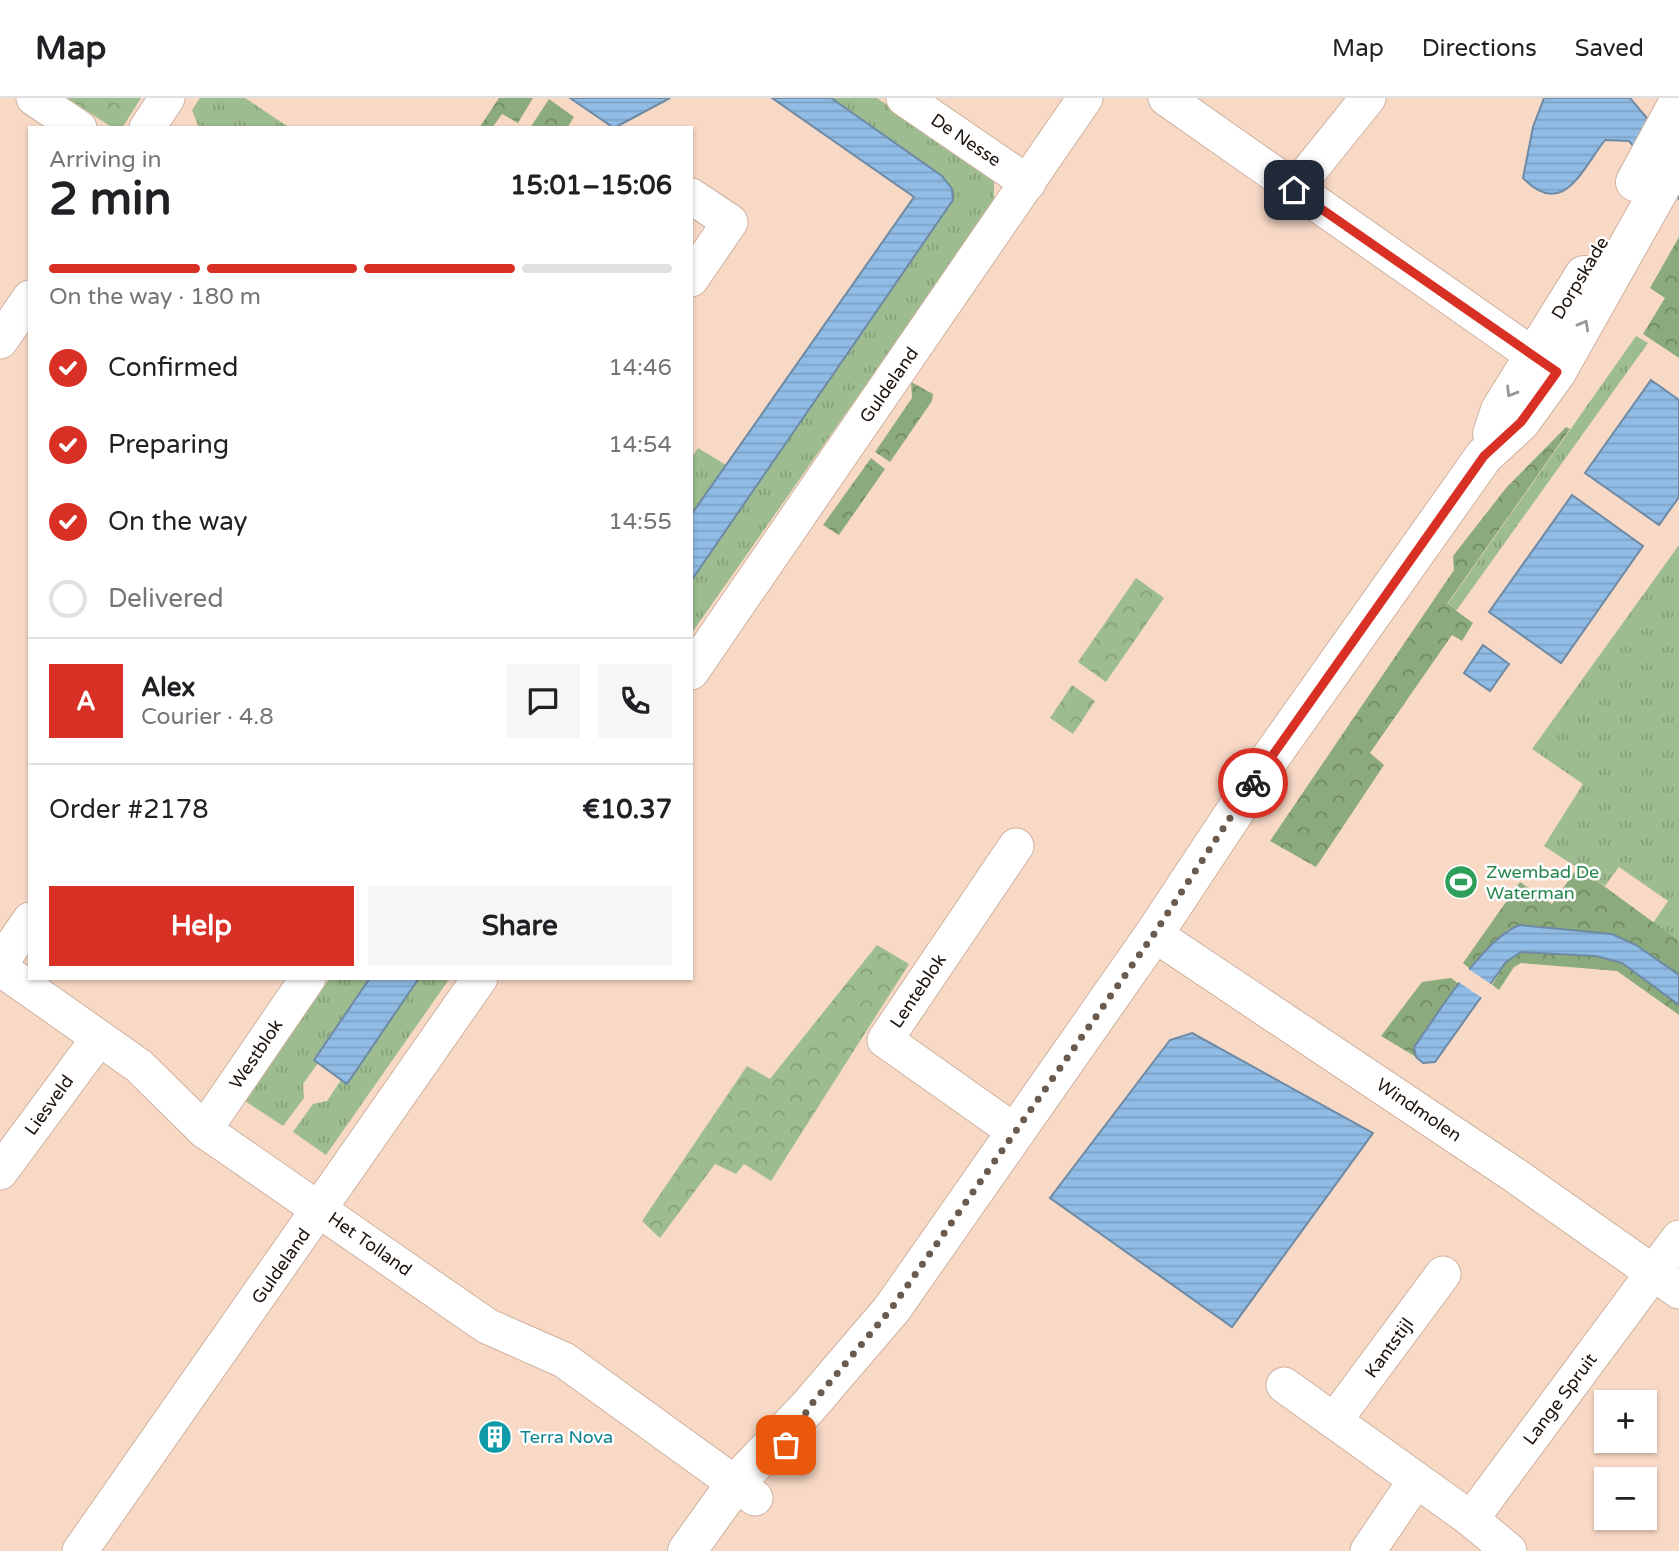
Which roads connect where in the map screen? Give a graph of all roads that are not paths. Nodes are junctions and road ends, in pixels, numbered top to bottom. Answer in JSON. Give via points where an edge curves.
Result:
{"nodes":[{"id":1,"x":34,"y":98,"type":"edge"},
{"id":2,"x":167,"y":98,"type":"edge"},
{"id":3,"x":904,"y":98,"type":"edge"},
{"id":4,"x":1085,"y":98,"type":"edge"},
{"id":5,"x":1166,"y":98,"type":"edge"},
{"id":6,"x":1368,"y":98,"type":"edge"},
{"id":7,"x":1679,"y":101,"type":"edge"},
{"id":8,"x":76,"y":126,"type":"edge"},
{"id":9,"x":149,"y":126,"type":"edge"},
{"id":10,"x":1661,"y":159,"type":"edge"},
{"id":11,"x":1028,"y":183,"type":"junction"},
{"id":12,"x":1294,"y":190,"type":"junction"},
{"id":13,"x":693,"y":197,"type":"edge"},
{"id":14,"x":693,"y":276,"type":"edge"},
{"id":15,"x":28,"y":301,"type":"edge"},
{"id":16,"x":0,"y":341,"type":"edge"},
{"id":17,"x":1545,"y":364,"type":"junction"},
{"id":18,"x":693,"y":669,"type":"edge"},
{"id":19,"x":1016,"y":846,"type":"dead end"},
{"id":20,"x":28,"y":923,"type":"edge"},
{"id":21,"x":1154,"y":934,"type":"junction"},
{"id":22,"x":0,"y":966,"type":"edge"},
{"id":23,"x":306,"y":980,"type":"edge"},
{"id":24,"x":479,"y":980,"type":"edge"},
{"id":25,"x":99,"y":1038,"type":"junction"},
{"id":26,"x":204,"y":1130,"type":"junction"},
{"id":27,"x":1014,"y":1131,"type":"junction"},
{"id":28,"x":0,"y":1172,"type":"edge"},
{"id":29,"x":320,"y":1210,"type":"junction"},
{"id":30,"x":1679,"y":1238,"type":"edge"},
{"id":31,"x":1443,"y":1275,"type":"dead end"},
{"id":32,"x":1667,"y":1283,"type":"edge"},
{"id":33,"x":1284,"y":1385,"type":"dead end"},
{"id":34,"x":1335,"y":1421,"type":"junction"},
{"id":35,"x":1416,"y":1480,"type":"junction"},
{"id":36,"x":745,"y":1491,"type":"junction"},
{"id":37,"x":1471,"y":1520,"type":"junction"},
{"id":38,"x":80,"y":1551,"type":"edge"},
{"id":39,"x":687,"y":1551,"type":"edge"},
{"id":40,"x":717,"y":1551,"type":"edge"},
{"id":41,"x":1368,"y":1551,"type":"edge"},
{"id":42,"x":1509,"y":1551,"type":"edge"}],
"edges":[{"from":1,"to":8,"type":"street"},
{"from":2,"to":9,"type":"street"},
{"from":3,"to":11,"type":"street","name":"De Nesse"},
{"from":4,"to":11,"type":"street","name":"Guldeland"},
{"from":5,"to":12,"type":"street"},
{"from":6,"to":12,"type":"street"},
{"from":7,"to":10,"type":"main road","name":"Dorpskade"},
{"from":10,"to":17,"type":"main road","name":"Dorpskade","via":[[1594,260]]},
{"from":11,"to":18,"type":"street","name":"Guldeland"},
{"from":12,"to":17,"type":"street"},
{"from":13,"to":14,"type":"street","via":[[730,222]]},
{"from":15,"to":16,"type":"street"},
{"from":17,"to":21,"type":"main road","name":"Dorpskade","via":[[1500,410],[1484,456],[1226,822]]},
{"from":19,"to":27,"type":"street","name":"Lenteblok","via":[[885,1040]]},
{"from":20,"to":22,"type":"street"},
{"from":21,"to":27,"type":"main road","name":"Dorpskade"},
{"from":21,"to":32,"type":"street","name":"Windmolen","via":[[1437,1122]]},
{"from":22,"to":25,"type":"street","name":"Het Tolland"},
{"from":23,"to":26,"type":"street","name":"Westblok"},
{"from":24,"to":29,"type":"street","name":"Guldeland"},
{"from":25,"to":26,"type":"street","name":"Het Tolland","via":[[139,1066]]},
{"from":25,"to":28,"type":"street","name":"Liesveld"},
{"from":26,"to":29,"type":"street","name":"Het Tolland"},
{"from":27,"to":36,"type":"main road","name":"Dorpskade","via":[[891,1309]]},
{"from":29,"to":36,"type":"street","name":"Het Tolland","via":[[487,1326],[564,1360]]},
{"from":29,"to":38,"type":"street","name":"Guldeland"},
{"from":30,"to":32,"type":"street","name":"Lange Spruit"},
{"from":31,"to":34,"type":"street","name":"Kantstijl"},
{"from":32,"to":37,"type":"street","name":"Lange Spruit"},
{"from":33,"to":34,"type":"street"},
{"from":34,"to":35,"type":"street"},
{"from":35,"to":37,"type":"street"},
{"from":35,"to":41,"type":"street"},
{"from":36,"to":39,"type":"main road","name":"Dorpskade"},
{"from":36,"to":40,"type":"main road","name":"Dorpskade"},
{"from":37,"to":42,"type":"street"}]}
